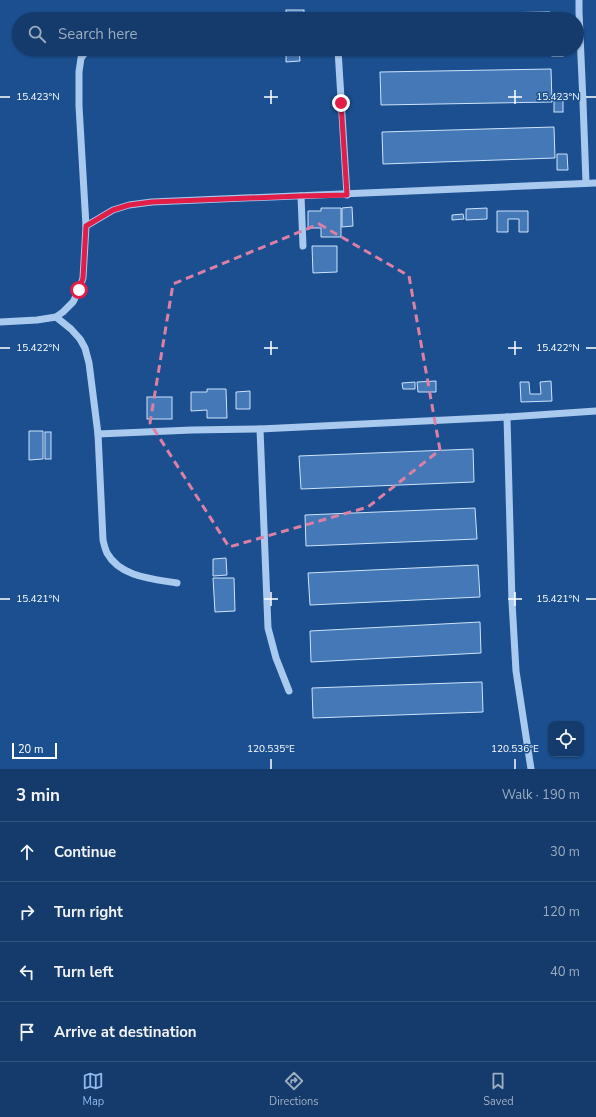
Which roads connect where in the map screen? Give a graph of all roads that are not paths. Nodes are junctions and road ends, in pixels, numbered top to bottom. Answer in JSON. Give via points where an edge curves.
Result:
{"nodes":[{"id":1,"x":579,"y":0,"type":"edge"},
{"id":2,"x":579,"y":12,"type":"edge"},
{"id":3,"x":83,"y":56,"type":"edge"},
{"id":4,"x":338,"y":56,"type":"edge"},
{"id":5,"x":581,"y":56,"type":"edge"},
{"id":6,"x":586,"y":183,"type":"junction"},
{"id":7,"x":596,"y":183,"type":"edge"},
{"id":8,"x":347,"y":195,"type":"junction"},
{"id":9,"x":301,"y":196,"type":"junction"},
{"id":10,"x":86,"y":226,"type":"junction"},
{"id":11,"x":303,"y":246,"type":"dead end"},
{"id":12,"x":56,"y":317,"type":"junction"},
{"id":13,"x":0,"y":322,"type":"edge"},
{"id":14,"x":596,"y":411,"type":"edge"},
{"id":15,"x":507,"y":418,"type":"junction"},
{"id":16,"x":260,"y":429,"type":"junction"},
{"id":17,"x":98,"y":434,"type":"junction"},
{"id":18,"x":177,"y":583,"type":"dead end"},
{"id":19,"x":289,"y":691,"type":"dead end"},
{"id":20,"x":531,"y":769,"type":"edge"}],
"edges":[{"from":1,"to":2,"type":"lane"},
{"from":3,"to":10,"type":"lane","via":[[79,72],[79,106]]},
{"from":4,"to":8,"type":"lane"},
{"from":5,"to":6,"type":"lane"},
{"from":6,"to":7,"type":"lane"},
{"from":6,"to":8,"type":"lane"},
{"from":8,"to":9,"type":"lane"},
{"from":9,"to":10,"type":"lane","via":[[129,205],[113,210]]},
{"from":9,"to":11,"type":"lane"},
{"from":10,"to":12,"type":"lane","via":[[83,278],[73,302]]},
{"from":12,"to":13,"type":"lane"},
{"from":12,"to":17,"type":"lane","via":[[71,329],[85,348]]},
{"from":14,"to":15,"type":"lane"},
{"from":15,"to":16,"type":"lane"},
{"from":15,"to":20,"type":"lane","via":[[516,671]]},
{"from":16,"to":17,"type":"lane"},
{"from":16,"to":19,"type":"lane","via":[[268,628]]},
{"from":17,"to":18,"type":"lane","via":[[102,528],[107,553],[115,564],[128,572],[147,579]]}]}
